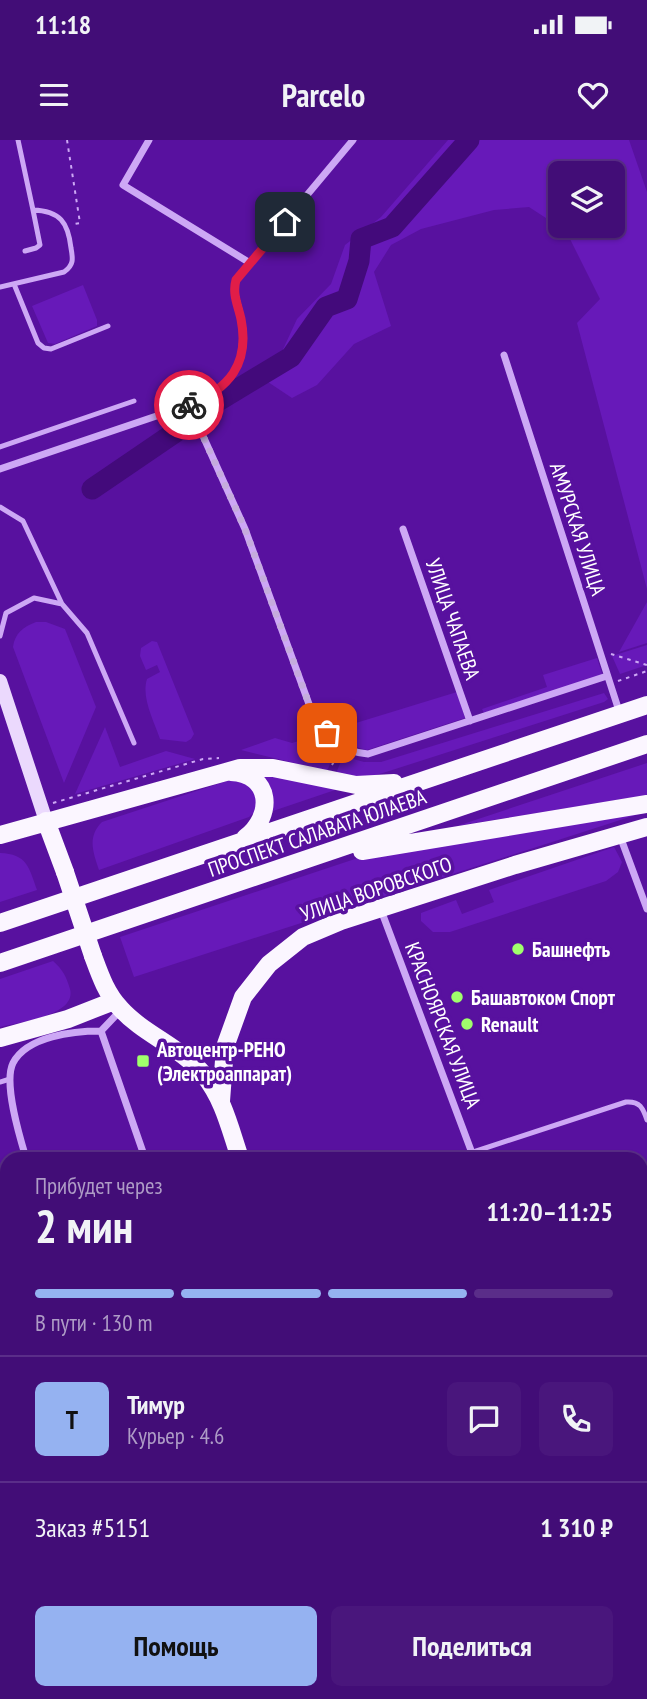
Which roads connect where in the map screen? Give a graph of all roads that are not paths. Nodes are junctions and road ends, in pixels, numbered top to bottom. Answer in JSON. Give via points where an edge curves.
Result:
{"nodes":[{"id":1,"x":18,"y":140,"type":"edge"},
{"id":2,"x":149,"y":140,"type":"edge"},
{"id":3,"x":353,"y":140,"type":"edge"},
{"id":4,"x":33,"y":210,"type":"junction"},
{"id":5,"x":25,"y":251,"type":"dead end"},
{"id":6,"x":250,"y":263,"type":"junction"},
{"id":7,"x":14,"y":284,"type":"junction"},
{"id":8,"x":0,"y":287,"type":"edge"},
{"id":9,"x":108,"y":326,"type":"dead end"},
{"id":10,"x":504,"y":355,"type":"dead end"},
{"id":11,"x":134,"y":401,"type":"dead end"},
{"id":12,"x":189,"y":405,"type":"junction"},
{"id":13,"x":0,"y":447,"type":"edge"},
{"id":14,"x":0,"y":469,"type":"edge"},
{"id":15,"x":0,"y":507,"type":"edge"},
{"id":16,"x":402,"y":529,"type":"dead end"},
{"id":17,"x":62,"y":604,"type":"junction"},
{"id":18,"x":0,"y":636,"type":"edge"},
{"id":19,"x":607,"y":676,"type":"junction"},
{"id":20,"x":0,"y":681,"type":"edge"},
{"id":21,"x":647,"y":705,"type":"edge"},
{"id":22,"x":620,"y":715,"type":"junction"},
{"id":23,"x":470,"y":721,"type":"junction"},
{"id":24,"x":134,"y":743,"type":"dead end"},
{"id":25,"x":647,"y":744,"type":"edge"},
{"id":26,"x":223,"y":772,"type":"junction"},
{"id":27,"x":432,"y":778,"type":"junction"},
{"id":28,"x":647,"y":804,"type":"edge"},
{"id":29,"x":46,"y":821,"type":"junction"},
{"id":30,"x":647,"y":827,"type":"edge"},
{"id":31,"x":0,"y":835,"type":"edge"},
{"id":32,"x":620,"y":835,"type":"junction"},
{"id":33,"x":238,"y":843,"type":"junction"},
{"id":34,"x":287,"y":867,"type":"junction"},
{"id":35,"x":381,"y":909,"type":"junction"},
{"id":36,"x":647,"y":909,"type":"edge"},
{"id":37,"x":0,"y":923,"type":"edge"},
{"id":38,"x":0,"y":963,"type":"edge"},
{"id":39,"x":118,"y":1006,"type":"junction"},
{"id":40,"x":101,"y":1031,"type":"junction"},
{"id":41,"x":0,"y":1038,"type":"edge"},
{"id":42,"x":10,"y":1079,"type":"junction"},
{"id":43,"x":0,"y":1082,"type":"edge"},
{"id":44,"x":221,"y":1101,"type":"junction"},
{"id":45,"x":647,"y":1120,"type":"edge"},
{"id":46,"x":24,"y":1152,"type":"edge"},
{"id":47,"x":143,"y":1152,"type":"edge"},
{"id":48,"x":238,"y":1152,"type":"edge"},
{"id":49,"x":472,"y":1152,"type":"edge"},
{"id":50,"x":475,"y":1152,"type":"edge"}],
"edges":[{"from":1,"to":4,"type":"lane"},
{"from":2,"to":6,"type":"street","via":[[123,185]]},
{"from":3,"to":6,"type":"street"},
{"from":4,"to":5,"type":"lane","via":[[40,245]]},
{"from":4,"to":7,"type":"lane","via":[[53,214],[66,226],[73,259],[69,269],[60,274]]},
{"from":6,"to":12,"type":"street","via":[[234,287],[243,341],[235,372],[214,394]]},
{"from":7,"to":8,"type":"lane"},
{"from":7,"to":9,"type":"lane","via":[[44,348]]},
{"from":10,"to":19,"type":"street","name":"АМУРСКАЯ УЛИЦА"},
{"from":11,"to":13,"type":"lane"},
{"from":12,"to":14,"type":"street"},
{"from":12,"to":23,"type":"street","via":[[245,529],[313,715],[327,733],[345,749],[368,754]]},
{"from":15,"to":17,"type":"lane","via":[[23,521]]},
{"from":16,"to":23,"type":"street","name":"УЛИЦА ЧАПАЕВА"},
{"from":17,"to":18,"type":"lane","via":[[34,598],[6,613]]},
{"from":17,"to":24,"type":"lane","via":[[87,633]]},
{"from":19,"to":22,"type":"street","name":"АМУРСКАЯ УЛИЦА"},
{"from":19,"to":23,"type":"street"},
{"from":20,"to":29,"type":"main road"},
{"from":21,"to":22,"type":"main road","name":"ПРОСПЕКТ САЛАВАТА ЮЛАЕВА"},
{"from":22,"to":27,"type":"main road","name":"ПРОСПЕКТ САЛАВАТА ЮЛАЕВА"},
{"from":25,"to":34,"type":"main road","name":"ПРОСПЕКТ САЛАВАТА ЮЛАЕВА"},
{"from":26,"to":27,"type":"main road","via":[[262,767],[356,785]]},
{"from":26,"to":29,"type":"main road"},
{"from":26,"to":33,"type":"main road","via":[[253,778],[265,799],[257,828]]},
{"from":27,"to":33,"type":"main road","name":"ПРОСПЕКТ САЛАВАТА ЮЛАЕВА"},
{"from":28,"to":34,"type":"main road"},
{"from":29,"to":31,"type":"main road"},
{"from":29,"to":39,"type":"main road","bridge":true,"via":[[104,985]]},
{"from":30,"to":32,"type":"main road","name":"УЛИЦА ВОРОВСКОГО"},
{"from":32,"to":35,"type":"main road","name":"УЛИЦА ВОРОВСКОГО"},
{"from":32,"to":36,"type":"street"},
{"from":33,"to":37,"type":"main road","name":"ПРОСПЕКТ САЛАВАТА ЮЛАЕВА"},
{"from":34,"to":38,"type":"main road","name":"ПРОСПЕКТ САЛАВАТА ЮЛАЕВА"},
{"from":35,"to":44,"type":"main road","name":"УЛИЦА ВОРОВСКОГО","via":[[303,937],[255,979],[230,1028]]},
{"from":35,"to":49,"type":"street","name":"КРАСНОЯРСКАЯ УЛИЦА"},
{"from":39,"to":40,"type":"street"},
{"from":39,"to":41,"type":"main road"},
{"from":39,"to":44,"type":"main road","via":[[186,1058]]},
{"from":40,"to":42,"type":"street","via":[[73,1031],[23,1049],[12,1065]]},
{"from":40,"to":47,"type":"street"},
{"from":42,"to":43,"type":"lane"},
{"from":42,"to":46,"type":"street"},
{"from":44,"to":48,"type":"main road"},
{"from":45,"to":50,"type":"lane","via":[[638,1103],[626,1102]]}]}
